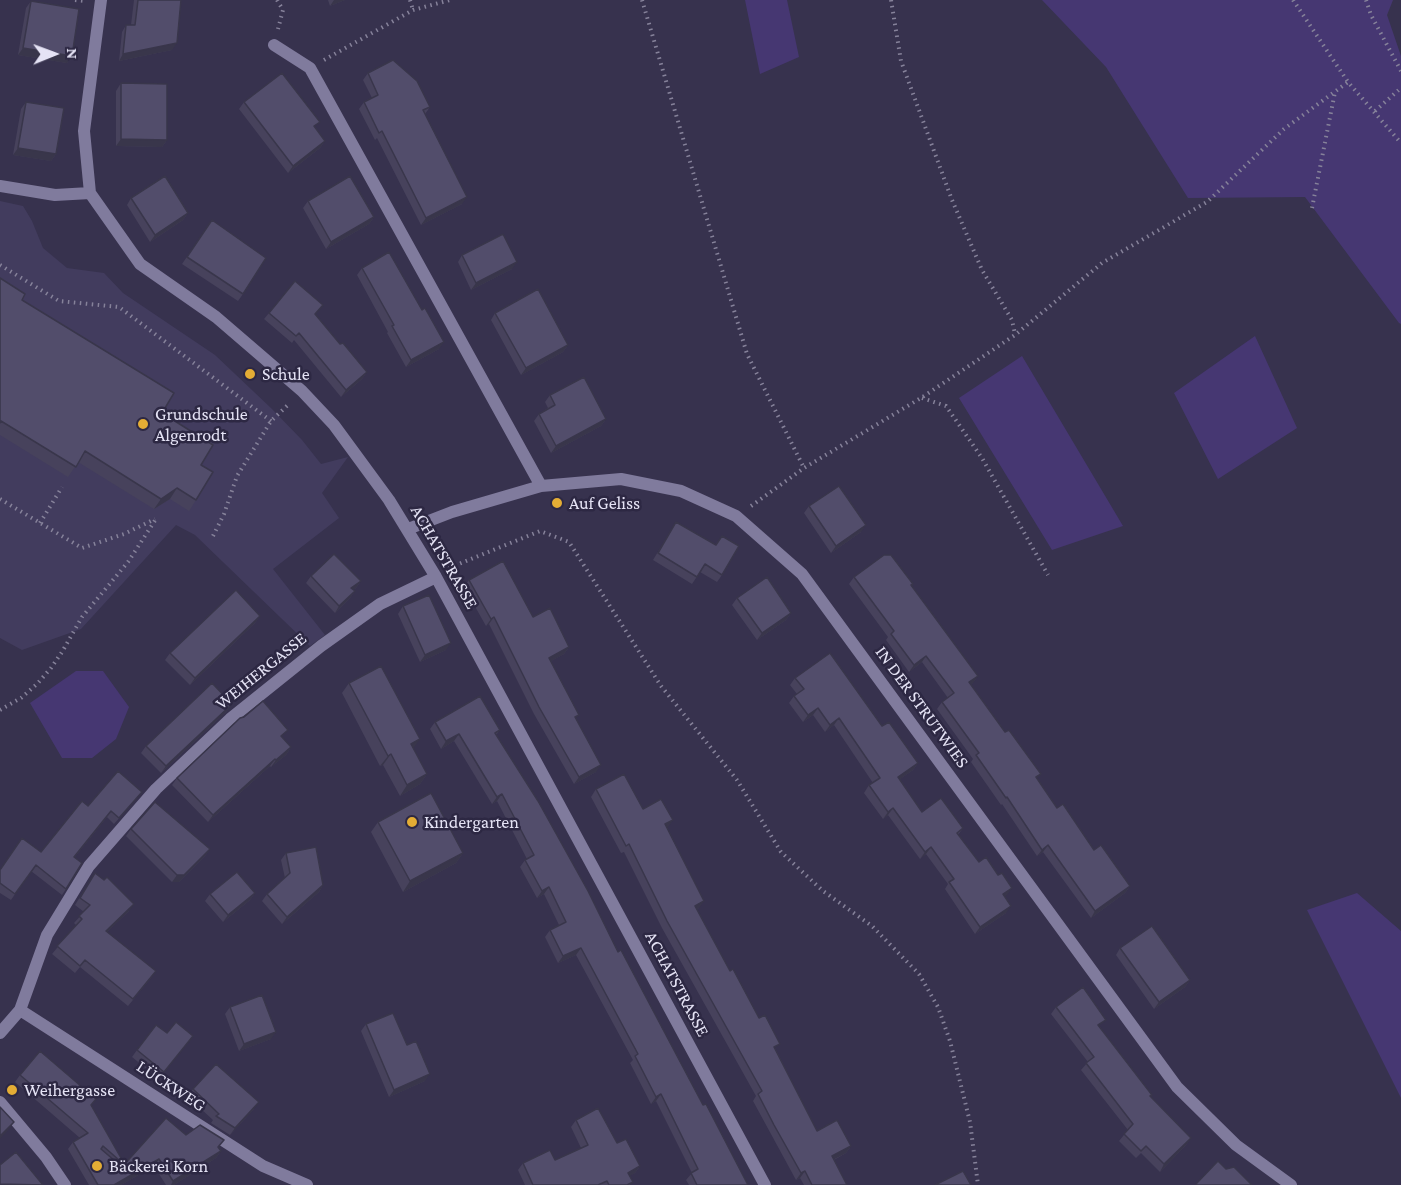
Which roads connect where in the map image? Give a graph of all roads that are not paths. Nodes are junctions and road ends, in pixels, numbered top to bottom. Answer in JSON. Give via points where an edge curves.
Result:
{"nodes":[{"id":1,"x":101,"y":0,"type":"edge"},
{"id":2,"x":274,"y":45,"type":"road end"},
{"id":3,"x":0,"y":186,"type":"edge"},
{"id":4,"x":90,"y":193,"type":"junction"},
{"id":5,"x":541,"y":486,"type":"junction"},
{"id":6,"x":408,"y":529,"type":"junction"},
{"id":7,"x":436,"y":578,"type":"junction"},
{"id":8,"x":20,"y":1010,"type":"junction"},
{"id":9,"x":0,"y":1033,"type":"edge"},
{"id":10,"x":0,"y":1102,"type":"edge"},
{"id":11,"x":65,"y":1185,"type":"edge"},
{"id":12,"x":307,"y":1185,"type":"edge"},
{"id":13,"x":765,"y":1185,"type":"edge"},
{"id":14,"x":1291,"y":1185,"type":"edge"}],
"edges":[{"from":1,"to":4,"type":"street","name":"ACHATSTRASSE","via":[[84,131]]},
{"from":2,"to":5,"type":"street","via":[[310,68]]},
{"from":3,"to":4,"type":"street","via":[[55,195]]},
{"from":4,"to":6,"type":"street","name":"ACHATSTRASSE","via":[[140,264],[216,317],[302,391],[355,452]]},
{"from":5,"to":6,"type":"street","name":"IN DER STRUTWIES"},
{"from":5,"to":14,"type":"street","name":"IN DER STRUTWIES","via":[[621,479],[681,491],[736,516],[802,574],[1177,1087],[1236,1145]]},
{"from":6,"to":7,"type":"street","name":"ACHATSTRASSE"},
{"from":7,"to":8,"type":"street","name":"WEIHERGASSE","via":[[380,604],[321,646],[230,718],[156,789],[89,866],[48,935]]},
{"from":7,"to":13,"type":"street","name":"ACHATSTRASSE"},
{"from":8,"to":9,"type":"street","name":"WEIHERGASSE"},
{"from":8,"to":12,"type":"street","name":"LÜCKWEG","via":[[263,1166]]},
{"from":10,"to":11,"type":"street"}]}
